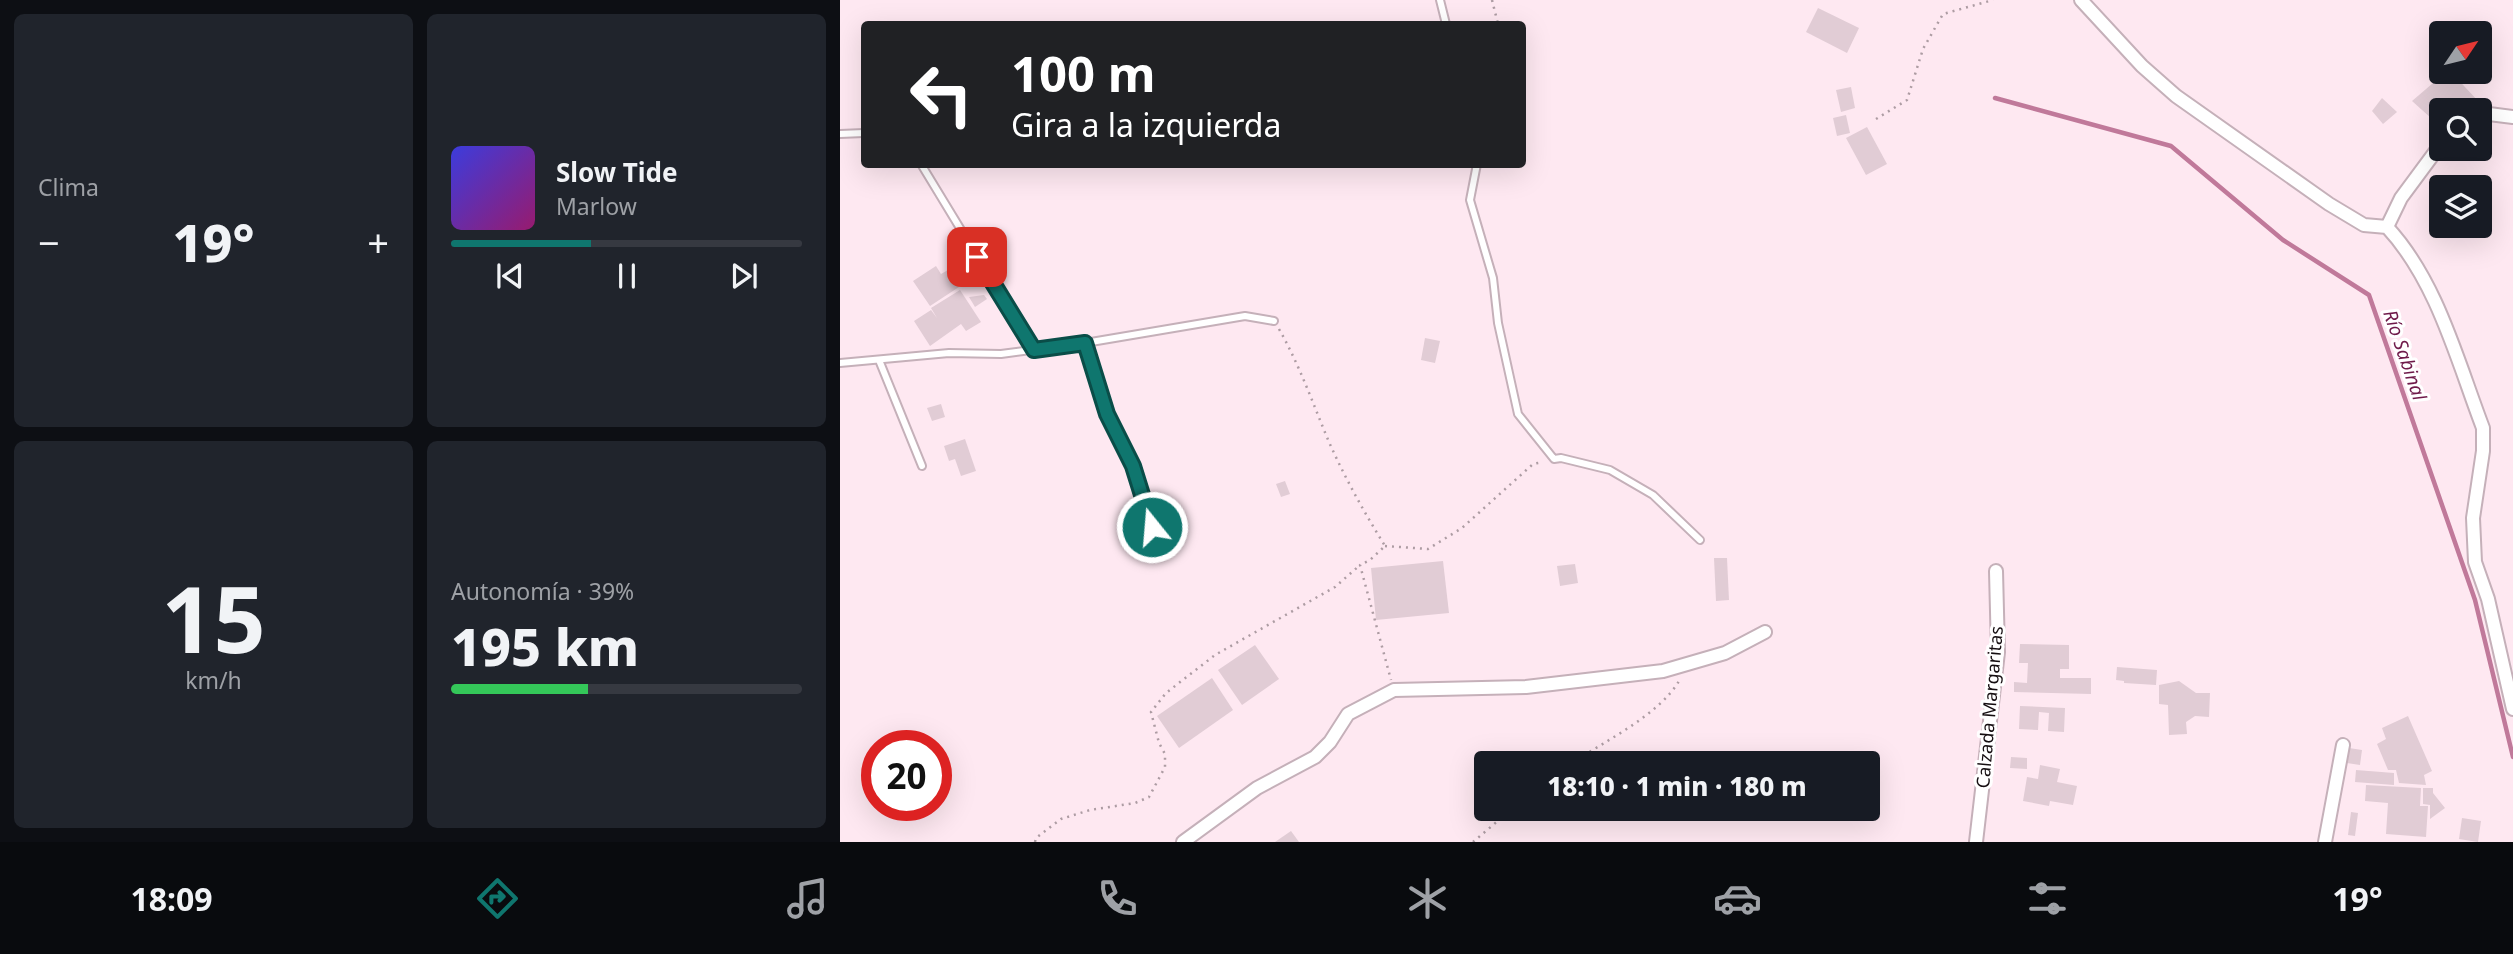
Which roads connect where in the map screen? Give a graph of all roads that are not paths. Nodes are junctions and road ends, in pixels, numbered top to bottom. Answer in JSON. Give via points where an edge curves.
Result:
{"nodes":[{"id":1,"x":1440,"y":0,"type":"edge"},
{"id":2,"x":2081,"y":0,"type":"edge"},
{"id":3,"x":1445,"y":21,"type":"edge"},
{"id":4,"x":2492,"y":114,"type":"edge"},
{"id":5,"x":2513,"y":117,"type":"edge"},
{"id":6,"x":861,"y":133,"type":"edge"},
{"id":7,"x":840,"y":134,"type":"edge"},
{"id":8,"x":2429,"y":160,"type":"edge"},
{"id":9,"x":923,"y":168,"type":"edge"},
{"id":10,"x":1476,"y":168,"type":"edge"},
{"id":11,"x":2387,"y":227,"type":"junction"},
{"id":12,"x":1274,"y":321,"type":"road end"},
{"id":13,"x":1085,"y":343,"type":"junction"},
{"id":14,"x":1034,"y":350,"type":"junction"},
{"id":15,"x":879,"y":360,"type":"junction"},
{"id":16,"x":840,"y":363,"type":"edge"},
{"id":17,"x":922,"y":466,"type":"dead end"},
{"id":18,"x":1152,"y":527,"type":"dead end"},
{"id":19,"x":1700,"y":540,"type":"dead end"},
{"id":20,"x":1996,"y":571,"type":"dead end"},
{"id":21,"x":1765,"y":632,"type":"dead end"},
{"id":22,"x":2513,"y":709,"type":"edge"},
{"id":23,"x":2343,"y":745,"type":"dead end"},
{"id":24,"x":1183,"y":842,"type":"edge"},
{"id":25,"x":1976,"y":842,"type":"edge"},
{"id":26,"x":2325,"y":842,"type":"edge"}],
"edges":[{"from":1,"to":3,"type":"lane"},
{"from":2,"to":11,"type":"street","via":[[2176,96],[2329,204],[2364,225]]},
{"from":4,"to":5,"type":"street"},
{"from":6,"to":7,"type":"lane"},
{"from":8,"to":11,"type":"street","via":[[2401,198]]},
{"from":9,"to":14,"type":"lane"},
{"from":10,"to":19,"type":"lane","via":[[1470,200],[1493,278],[1518,414],[1554,460],[1610,470],[1653,495]]},
{"from":11,"to":22,"type":"street","via":[[2427,285],[2483,428],[2473,518],[2475,562]]},
{"from":12,"to":13,"type":"lane","via":[[1245,316],[1201,321]]},
{"from":13,"to":14,"type":"lane"},
{"from":13,"to":18,"type":"lane","via":[[1107,414],[1133,466]]},
{"from":14,"to":15,"type":"lane"},
{"from":15,"to":16,"type":"lane"},
{"from":15,"to":17,"type":"lane"},
{"from":20,"to":25,"type":"street","name":"Calzada Margaritas","via":[[1998,652]]},
{"from":21,"to":24,"type":"street","via":[[1725,653],[1663,671],[1526,687],[1394,690],[1348,714],[1315,757],[1256,788]]},
{"from":23,"to":26,"type":"street"}]}
